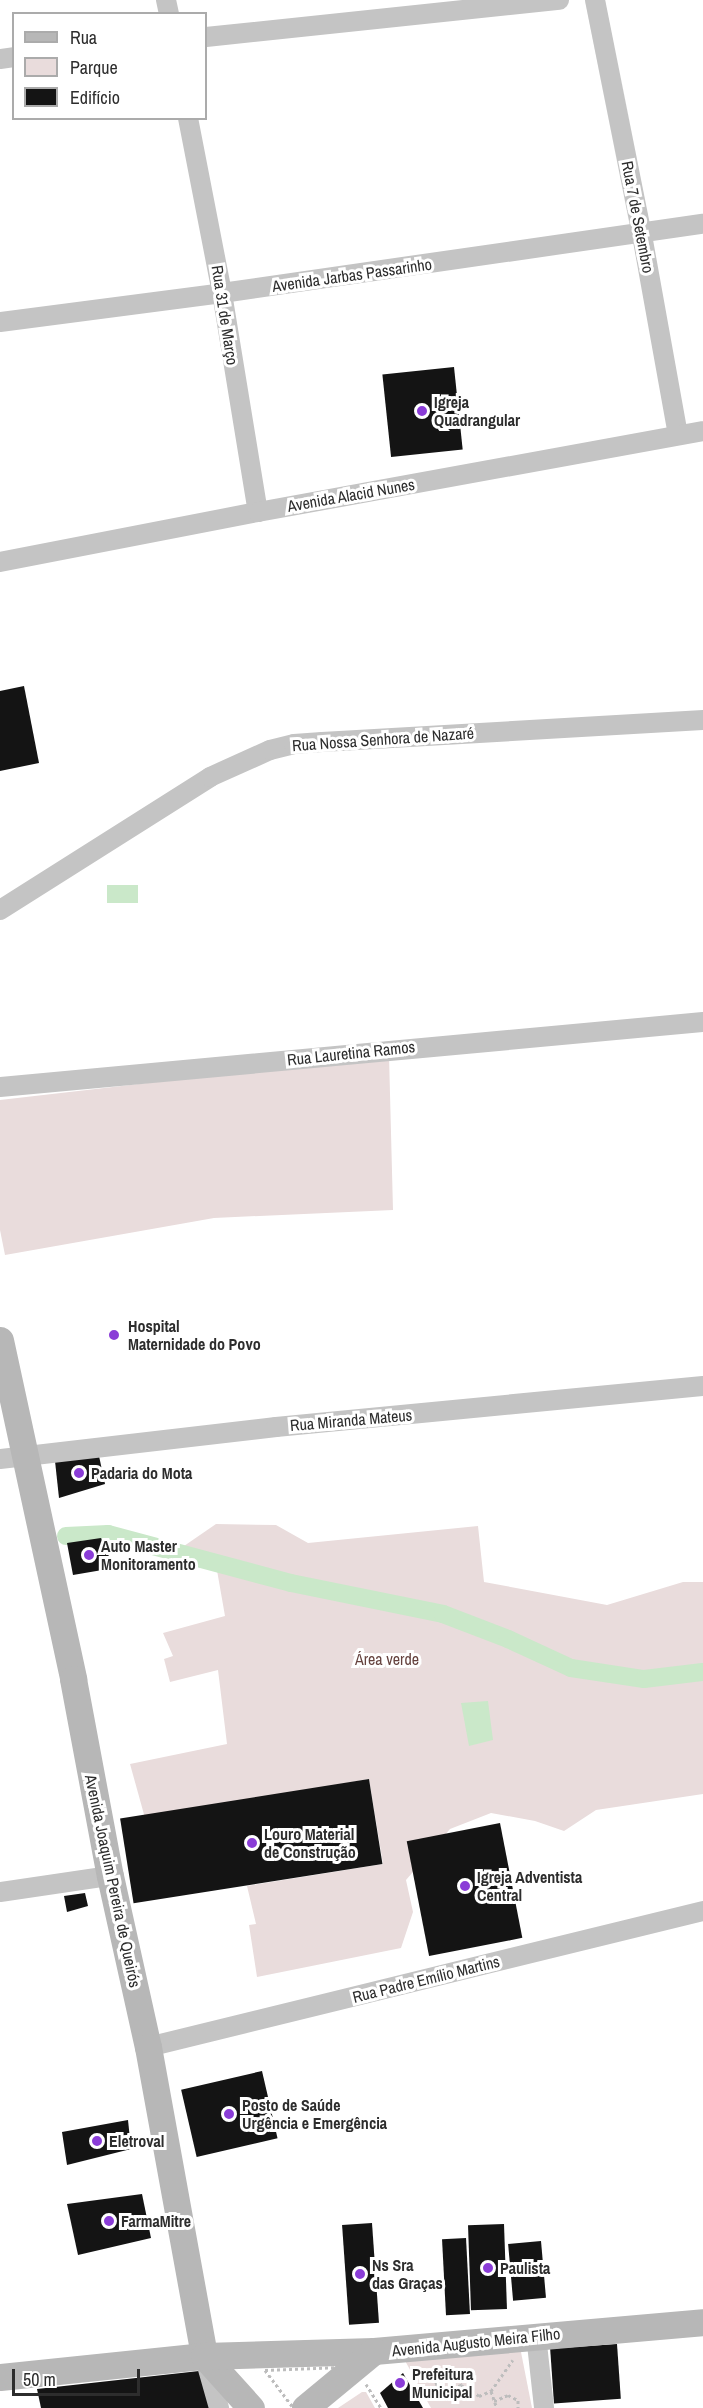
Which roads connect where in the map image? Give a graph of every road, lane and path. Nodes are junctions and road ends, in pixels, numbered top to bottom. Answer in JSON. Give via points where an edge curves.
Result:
{"nodes":[{"id":1,"x":560,"y":0,"type":"edge"},
{"id":2,"x":595,"y":0,"type":"edge"},
{"id":3,"x":207,"y":37,"type":"edge"},
{"id":4,"x":188,"y":120,"type":"edge"},
{"id":5,"x":703,"y":225,"type":"edge"},
{"id":6,"x":642,"y":235,"type":"junction"},
{"id":7,"x":222,"y":293,"type":"junction"},
{"id":8,"x":0,"y":322,"type":"edge"},
{"id":9,"x":703,"y":431,"type":"edge"},
{"id":10,"x":678,"y":435,"type":"junction"},
{"id":11,"x":258,"y":512,"type":"junction"},
{"id":12,"x":0,"y":562,"type":"edge"},
{"id":13,"x":703,"y":720,"type":"edge"},
{"id":14,"x":0,"y":910,"type":"edge"},
{"id":15,"x":703,"y":1022,"type":"edge"},
{"id":16,"x":0,"y":1087,"type":"edge"},
{"id":17,"x":0,"y":1340,"type":"edge"},
{"id":18,"x":703,"y":1386,"type":"edge"},
{"id":19,"x":12,"y":1458,"type":"edge"},
{"id":20,"x":110,"y":1876,"type":"junction"},
{"id":21,"x":0,"y":1892,"type":"edge"},
{"id":22,"x":703,"y":1911,"type":"edge"},
{"id":23,"x":148,"y":2048,"type":"junction"},
{"id":24,"x":703,"y":2322,"type":"edge"},
{"id":25,"x":525,"y":2337,"type":"junction"},
{"id":26,"x":374,"y":2351,"type":"junction"},
{"id":27,"x":204,"y":2356,"type":"junction"},
{"id":28,"x":341,"y":2367,"type":"joint"},
{"id":29,"x":0,"y":2377,"type":"edge"},
{"id":30,"x":364,"y":2382,"type":"dead end"},
{"id":31,"x":461,"y":2385,"type":"junction"},
{"id":32,"x":491,"y":2391,"type":"junction"},
{"id":33,"x":494,"y":2401,"type":"junction"},
{"id":34,"x":219,"y":2408,"type":"edge"},
{"id":35,"x":251,"y":2408,"type":"edge"},
{"id":36,"x":305,"y":2408,"type":"edge"},
{"id":37,"x":381,"y":2408,"type":"edge"},
{"id":38,"x":497,"y":2408,"type":"edge"},
{"id":39,"x":518,"y":2408,"type":"edge"},
{"id":40,"x":544,"y":2408,"type":"edge"}],
"edges":[{"from":1,"to":3,"type":"street"},
{"from":2,"to":6,"type":"street","name":"Rua 7 de Setembro"},
{"from":4,"to":7,"type":"street","name":"Rua 31 de Março"},
{"from":5,"to":6,"type":"street","name":"Avenida Jarbas Passarinho"},
{"from":6,"to":7,"type":"street","name":"Avenida Jarbas Passarinho"},
{"from":6,"to":10,"type":"street","name":"Rua 7 de Setembro"},
{"from":7,"to":8,"type":"street","name":"Avenida Jarbas Passarinho"},
{"from":7,"to":11,"type":"street","name":"Rua 31 de Março"},
{"from":9,"to":10,"type":"street","name":"Avenida Alacid Nunes"},
{"from":10,"to":11,"type":"street","name":"Avenida Alacid Nunes"},
{"from":11,"to":12,"type":"street","name":"Avenida Alacid Nunes"},
{"from":13,"to":14,"type":"street","name":"Rua Nossa Senhora de Nazaré","via":[[294,744],[270,750],[210,777]]},
{"from":15,"to":16,"type":"street","name":"Rua Lauretina Ramos"},
{"from":17,"to":19,"type":"main road","name":"Avenida Joaquim Pereira de Queirós"},
{"from":18,"to":19,"type":"street","name":"Rua Miranda Mateus","via":[[276,1427]]},
{"from":19,"to":20,"type":"main road","name":"Avenida Joaquim Pereira de Queirós","via":[[73,1679]]},
{"from":20,"to":21,"type":"street"},
{"from":20,"to":23,"type":"main road","name":"Avenida Joaquim Pereira de Queirós"},
{"from":22,"to":23,"type":"street","name":"Rua Padre Emílio Martins"},
{"from":23,"to":27,"type":"main road","name":"Avenida Joaquim Pereira de Queirós"},
{"from":24,"to":25,"type":"main road","name":"Avenida Augusto Meira Filho"},
{"from":25,"to":26,"type":"main road","name":"Avenida Augusto Meira Filho"},
{"from":25,"to":32,"type":"path"},
{"from":25,"to":40,"type":"street"},
{"from":26,"to":27,"type":"main road","name":"Avenida Augusto Meira Filho"},
{"from":26,"to":36,"type":"main road"},
{"from":27,"to":29,"type":"main road","name":"Avenida Augusto Meira Filho"},
{"from":27,"to":34,"type":"street"},
{"from":27,"to":35,"type":"main road"},
{"from":28,"to":28,"type":"path","via":[[286,2369],[265,2370],[292,2406]]},
{"from":30,"to":37,"type":"path"},
{"from":31,"to":31,"type":"path","via":[[450,2369],[441,2369],[434,2376],[443,2389]]},
{"from":31,"to":32,"type":"path","via":[[479,2396]]},
{"from":32,"to":33,"type":"path"},
{"from":33,"to":38,"type":"path"},
{"from":33,"to":39,"type":"path","via":[[508,2395],[518,2400]]}]}
